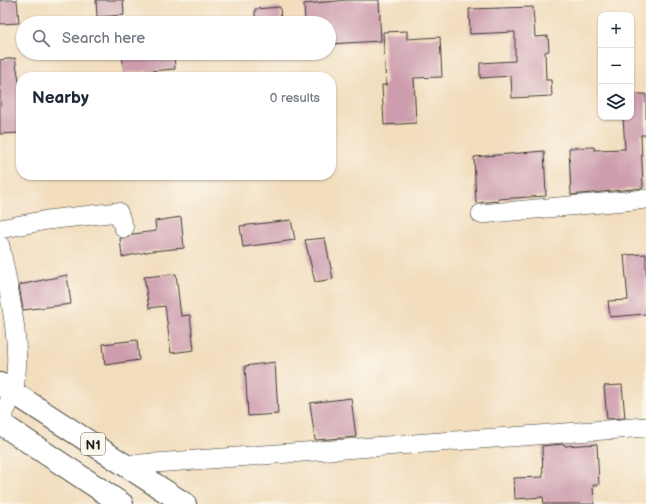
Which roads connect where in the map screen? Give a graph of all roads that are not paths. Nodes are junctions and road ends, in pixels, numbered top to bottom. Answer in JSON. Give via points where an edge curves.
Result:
{"nodes":[{"id":1,"x":646,"y":199,"type":"edge"},
{"id":2,"x":481,"y":214,"type":"dead end"},
{"id":3,"x":124,"y":228,"type":"dead end"},
{"id":4,"x":0,"y":229,"type":"edge"},
{"id":5,"x":0,"y":246,"type":"edge"},
{"id":6,"x":6,"y":388,"type":"edge"},
{"id":7,"x":0,"y":422,"type":"edge"},
{"id":8,"x":646,"y":427,"type":"edge"},
{"id":9,"x":127,"y":465,"type":"junction"},
{"id":10,"x":122,"y":504,"type":"edge"},
{"id":11,"x":185,"y":504,"type":"edge"}],
"edges":[{"from":1,"to":2,"type":"street"},
{"from":3,"to":4,"type":"street","via":[[118,212],[48,220]]},
{"from":5,"to":6,"type":"street","via":[[15,336],[16,372]]},
{"from":6,"to":7,"type":"street"},
{"from":6,"to":9,"type":"highway","number":"N1"},
{"from":7,"to":10,"type":"highway","number":"N1"},
{"from":8,"to":9,"type":"street"},
{"from":9,"to":11,"type":"highway","number":"N1"}]}
